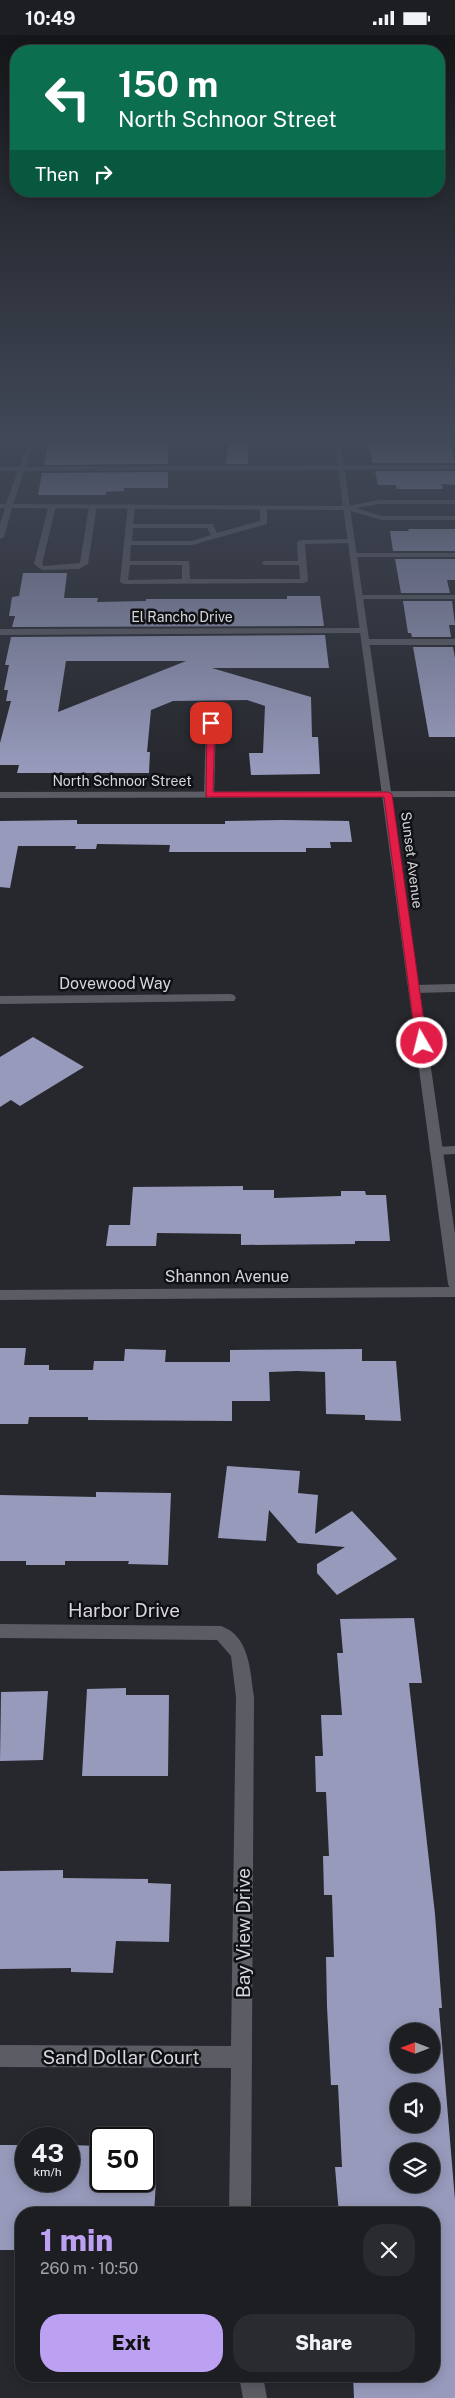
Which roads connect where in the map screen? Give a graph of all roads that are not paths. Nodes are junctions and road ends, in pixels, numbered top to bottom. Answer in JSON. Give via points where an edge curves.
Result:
{"nodes":[{"id":1,"x":42,"y":549,"type":"edge"},
{"id":2,"x":86,"y":549,"type":"edge"},
{"id":3,"x":127,"y":549,"type":"edge"},
{"id":4,"x":301,"y":549,"type":"edge"},
{"id":5,"x":352,"y":549,"type":"edge"},
{"id":6,"x":353,"y":555,"type":"junction"},
{"id":7,"x":455,"y":555,"type":"edge"},
{"id":8,"x":126,"y":563,"type":"junction"},
{"id":9,"x":265,"y":563,"type":"dead end"},
{"id":10,"x":302,"y":563,"type":"junction"},
{"id":11,"x":186,"y":581,"type":"junction"},
{"id":12,"x":360,"y":597,"type":"junction"},
{"id":13,"x":455,"y":597,"type":"edge"},
{"id":14,"x":364,"y":630,"type":"junction"},
{"id":15,"x":0,"y":632,"type":"edge"},
{"id":16,"x":366,"y":642,"type":"junction"},
{"id":17,"x":455,"y":642,"type":"edge"},
{"id":18,"x":211,"y":723,"type":"dead end"},
{"id":19,"x":388,"y":794,"type":"junction"},
{"id":20,"x":455,"y":794,"type":"edge"},
{"id":21,"x":0,"y":795,"type":"edge"},
{"id":22,"x":209,"y":795,"type":"junction"},
{"id":23,"x":455,"y":988,"type":"edge"},
{"id":24,"x":414,"y":989,"type":"junction"},
{"id":25,"x":230,"y":998,"type":"dead end"},
{"id":26,"x":0,"y":1000,"type":"edge"},
{"id":27,"x":455,"y":1150,"type":"edge"},
{"id":28,"x":436,"y":1151,"type":"junction"},
{"id":29,"x":455,"y":1284,"type":"edge"},
{"id":30,"x":455,"y":1292,"type":"edge"},
{"id":31,"x":0,"y":1295,"type":"edge"},
{"id":32,"x":0,"y":1631,"type":"edge"},
{"id":33,"x":239,"y":1653,"type":"joint"},
{"id":34,"x":0,"y":2056,"type":"edge"},
{"id":35,"x":242,"y":2057,"type":"junction"},
{"id":36,"x":240,"y":2207,"type":"edge"},
{"id":37,"x":252,"y":2382,"type":"edge"},
{"id":38,"x":255,"y":2398,"type":"edge"}],
"edges":[{"from":1,"to":2,"type":"street","via":[[38,564],[42,568],[60,569],[84,564]]},
{"from":3,"to":8,"type":"street"},
{"from":4,"to":10,"type":"street"},
{"from":5,"to":6,"type":"street","name":"Sunset Avenue"},
{"from":6,"to":7,"type":"street"},
{"from":6,"to":12,"type":"street","name":"Sunset Avenue"},
{"from":8,"to":11,"type":"street","via":[[186,563]]},
{"from":8,"to":11,"type":"street","via":[[124,582]]},
{"from":9,"to":10,"type":"street"},
{"from":10,"to":11,"type":"street","via":[[304,581]]},
{"from":12,"to":13,"type":"street"},
{"from":12,"to":14,"type":"street","name":"Sunset Avenue"},
{"from":14,"to":15,"type":"street","name":"El Rancho Drive"},
{"from":14,"to":16,"type":"street","name":"Sunset Avenue"},
{"from":16,"to":17,"type":"street"},
{"from":16,"to":19,"type":"street","name":"Sunset Avenue"},
{"from":18,"to":22,"type":"street"},
{"from":19,"to":20,"type":"street","name":"North Schnoor Street"},
{"from":19,"to":22,"type":"street","name":"North Schnoor Street"},
{"from":19,"to":24,"type":"street","name":"Sunset Avenue"},
{"from":21,"to":22,"type":"street","name":"North Schnoor Street"},
{"from":23,"to":24,"type":"street"},
{"from":24,"to":28,"type":"street","name":"Sunset Avenue"},
{"from":25,"to":26,"type":"street","name":"Dovewood Way"},
{"from":27,"to":28,"type":"street"},
{"from":28,"to":29,"type":"street","name":"Sunset Avenue"},
{"from":30,"to":31,"type":"street","name":"Shannon Avenue"},
{"from":32,"to":33,"type":"street","name":"Harbor Drive","via":[[221,1633]]},
{"from":33,"to":35,"type":"street","name":"Bay View Drive","via":[[244,1697]]},
{"from":34,"to":35,"type":"street","name":"Sand Dollar Court"},
{"from":35,"to":36,"type":"street","name":"Bay View Drive"},
{"from":37,"to":38,"type":"street"}]}
